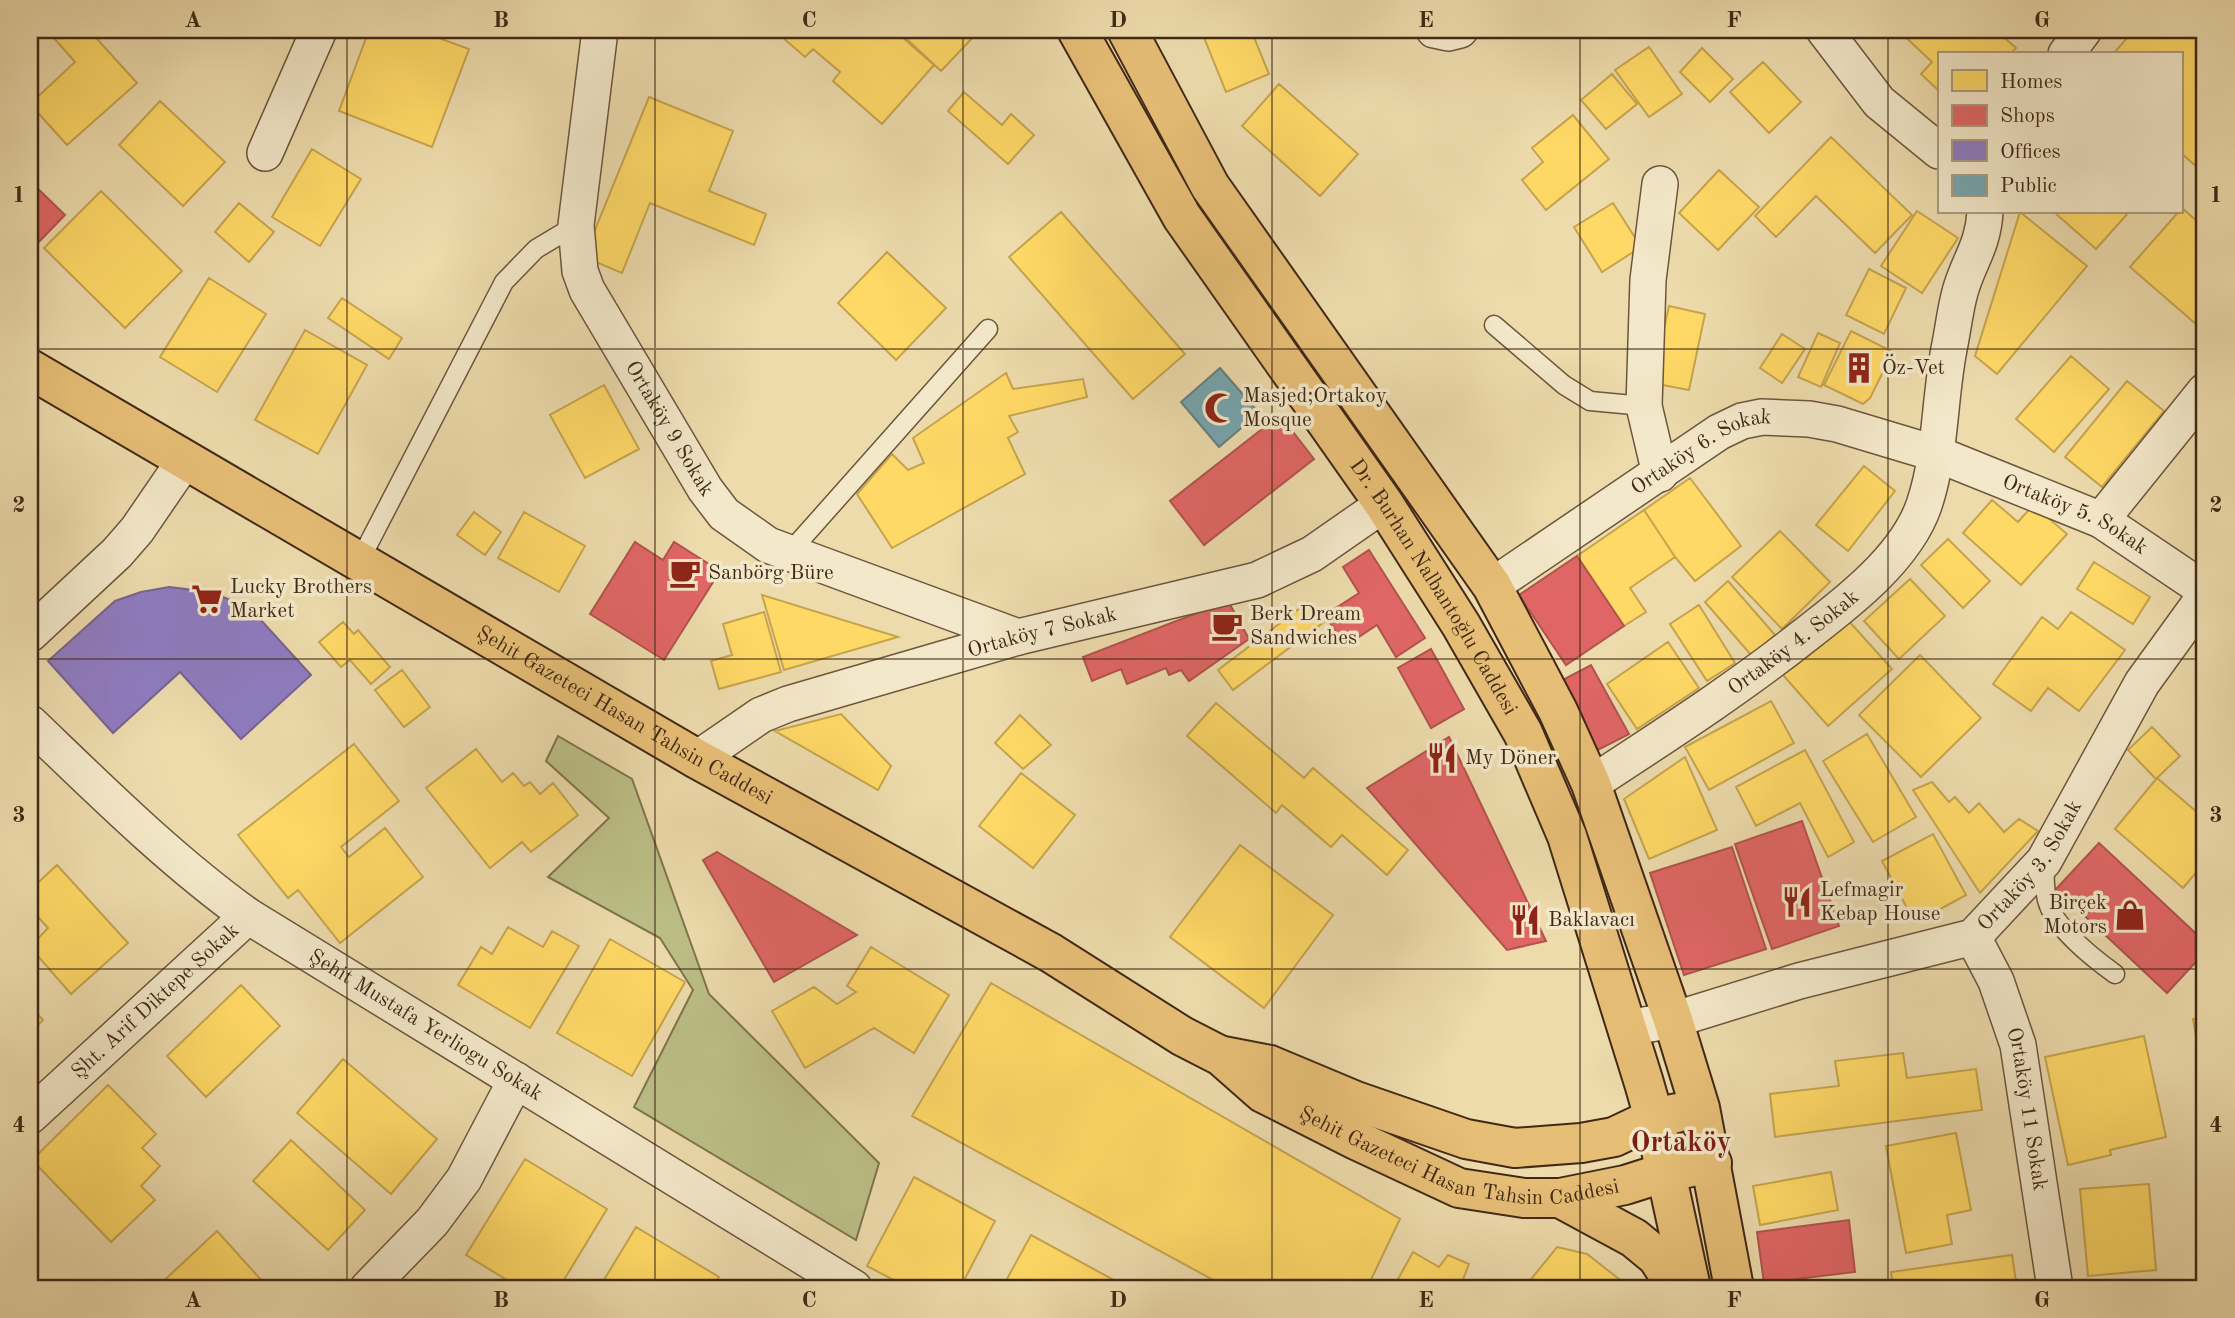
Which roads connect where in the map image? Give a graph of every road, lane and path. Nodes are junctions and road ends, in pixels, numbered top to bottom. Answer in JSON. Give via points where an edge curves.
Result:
{"nodes":[{"id":1,"x":319,"y":30,"type":"edge"},
{"id":2,"x":600,"y":30,"type":"edge"},
{"id":3,"x":1077,"y":30,"type":"edge"},
{"id":4,"x":1127,"y":30,"type":"edge"},
{"id":5,"x":1434,"y":30,"type":"edge"},
{"id":6,"x":1460,"y":30,"type":"edge"},
{"id":7,"x":1824,"y":30,"type":"edge"},
{"id":8,"x":2084,"y":30,"type":"edge"},
{"id":9,"x":2068,"y":52,"type":"edge"},
{"id":10,"x":1938,"y":150,"type":"edge"},
{"id":11,"x":265,"y":153,"type":"dead end"},
{"id":12,"x":1660,"y":184,"type":"dead end"},
{"id":13,"x":1985,"y":214,"type":"edge"},
{"id":14,"x":576,"y":225,"type":"junction"},
{"id":15,"x":1494,"y":325,"type":"dead end"},
{"id":16,"x":988,"y":329,"type":"dead end"},
{"id":17,"x":30,"y":369,"type":"edge"},
{"id":18,"x":2205,"y":391,"type":"edge"},
{"id":19,"x":1644,"y":406,"type":"junction"},
{"id":20,"x":1937,"y":454,"type":"junction"},
{"id":21,"x":185,"y":460,"type":"junction"},
{"id":22,"x":1660,"y":474,"type":"junction"},
{"id":23,"x":1384,"y":504,"type":"junction"},
{"id":24,"x":2101,"y":520,"type":"junction"},
{"id":25,"x":789,"y":553,"type":"junction"},
{"id":26,"x":359,"y":562,"type":"junction"},
{"id":27,"x":1492,"y":586,"type":"junction"},
{"id":28,"x":2205,"y":590,"type":"edge"},
{"id":29,"x":2205,"y":596,"type":"edge"},
{"id":30,"x":30,"y":634,"type":"edge"},
{"id":31,"x":1018,"y":637,"type":"junction"},
{"id":32,"x":30,"y":723,"type":"edge"},
{"id":33,"x":697,"y":759,"type":"junction"},
{"id":34,"x":1591,"y":784,"type":"junction"},
{"id":35,"x":2044,"y":861,"type":"junction"},
{"id":36,"x":248,"y":916,"type":"junction"},
{"id":37,"x":1973,"y":937,"type":"junction"},
{"id":38,"x":2115,"y":974,"type":"dead end"},
{"id":39,"x":1673,"y":1020,"type":"junction"},
{"id":40,"x":1627,"y":1028,"type":"junction"},
{"id":41,"x":1221,"y":1056,"type":"junction"},
{"id":42,"x":516,"y":1080,"type":"junction"},
{"id":43,"x":1700,"y":1108,"type":"junction"},
{"id":44,"x":30,"y":1116,"type":"edge"},
{"id":45,"x":1654,"y":1118,"type":"junction"},
{"id":46,"x":1712,"y":1163,"type":"junction"},
{"id":47,"x":1666,"y":1172,"type":"junction"},
{"id":48,"x":1560,"y":1198,"type":"junction"},
{"id":49,"x":368,"y":1288,"type":"edge"},
{"id":50,"x":854,"y":1288,"type":"edge"},
{"id":51,"x":1677,"y":1288,"type":"edge"},
{"id":52,"x":1690,"y":1288,"type":"edge"},
{"id":53,"x":1734,"y":1288,"type":"edge"},
{"id":54,"x":2055,"y":1288,"type":"edge"}],
"edges":[{"from":1,"to":11,"type":"street"},
{"from":2,"to":14,"type":"street","name":"Ortaköy 9 Sokak"},
{"from":3,"to":23,"type":"main road","name":"Dr. Burhan Nalbantoğlu Caddesi","via":[[1182,217]]},
{"from":4,"to":27,"type":"main road","name":"Dr. Burhan Nalbantoğlu Caddesi","via":[[1210,186]]},
{"from":5,"to":6,"type":"street"},
{"from":7,"to":10,"type":"street","via":[[1879,102]]},
{"from":8,"to":9,"type":"street"},
{"from":12,"to":19,"type":"street","via":[[1648,280]]},
{"from":13,"to":20,"type":"street","name":"Ortaköy 4. Sokak","via":[[1976,256],[1961,290],[1945,367]]},
{"from":14,"to":25,"type":"street","name":"Ortaköy 9 Sokak","via":[[580,271],[587,290],[705,489],[724,514]]},
{"from":14,"to":26,"type":"lane","via":[[536,250],[504,282]]},
{"from":15,"to":19,"type":"lane","via":[[1564,386],[1590,401]]},
{"from":16,"to":25,"type":"lane"},
{"from":17,"to":21,"type":"main road","name":"Şehit Gazeteci Hasan Tahsin Caddesi"},
{"from":18,"to":24,"type":"street"},
{"from":19,"to":22,"type":"street"},
{"from":20,"to":22,"type":"street","name":"Ortaköy 6. Sokak","via":[[1828,422],[1762,417],[1718,432]]},
{"from":20,"to":24,"type":"street","name":"Ortaköy 5. Sokak"},
{"from":20,"to":34,"type":"street","name":"Ortaköy 4. Sokak","via":[[1923,508],[1897,553],[1850,601],[1747,681]]},
{"from":21,"to":26,"type":"main road","name":"Şehit Gazeteci Hasan Tahsin Caddesi"},
{"from":21,"to":30,"type":"street","via":[[137,530]]},
{"from":22,"to":27,"type":"street","name":"Ortaköy 6. Sokak"},
{"from":23,"to":31,"type":"street","name":"Ortaköy 7 Sokak","via":[[1312,554],[1257,580]]},
{"from":23,"to":40,"type":"main road","name":"Dr. Burhan Nalbantoğlu Caddesi","via":[[1523,733],[1567,836]]},
{"from":24,"to":28,"type":"street","name":"Ortaköy 5. Sokak"},
{"from":25,"to":31,"type":"street","name":"Ortaköy 9 Sokak"},
{"from":26,"to":33,"type":"main road","name":"Şehit Gazeteci Hasan Tahsin Caddesi"},
{"from":27,"to":34,"type":"main road","name":"Dr. Burhan Nalbantoğlu Caddesi"},
{"from":29,"to":35,"type":"street","name":"Ortaköy 3. Sokak","via":[[2141,683]]},
{"from":31,"to":33,"type":"street","name":"Ortaköy 7 Sokak","via":[[788,704],[761,715]]},
{"from":32,"to":36,"type":"street","name":"Şehit Mustafa Yerliogu Sokak","via":[[149,837]]},
{"from":33,"to":41,"type":"main road","name":"Şehit Gazeteci Hasan Tahsin Caddesi","via":[[1051,953]]},
{"from":34,"to":39,"type":"main road","name":"Dr. Burhan Nalbantoğlu Caddesi"},
{"from":35,"to":37,"type":"street","name":"Ortaköy 3. Sokak"},
{"from":35,"to":38,"type":"lane","via":[[2048,902],[2065,930]]},
{"from":36,"to":42,"type":"street","name":"Şehit Mustafa Yerliogu Sokak"},
{"from":36,"to":44,"type":"street","name":"Şht. Arif Diktepe Sokak"},
{"from":37,"to":39,"type":"street","name":"Ortaköy 3. Sokak","via":[[1799,981]]},
{"from":37,"to":54,"type":"street","name":"Ortaköy 11 Sokak","via":[[1996,981],[2018,1045]]},
{"from":39,"to":40,"type":"street","name":"Ortaköy 3. Sokak"},
{"from":39,"to":43,"type":"main road","name":"Dr. Burhan Nalbantoğlu Caddesi"},
{"from":40,"to":45,"type":"main road","name":"Dr. Burhan Nalbantoğlu Caddesi"},
{"from":41,"to":45,"type":"main road","name":"Şehit Gazeteci Hasan Tahsin Caddesi","via":[[1270,1065],[1414,1122],[1515,1148],[1614,1137]]},
{"from":41,"to":48,"type":"main road","name":"Şehit Gazeteci Hasan Tahsin Caddesi","via":[[1263,1093],[1458,1188],[1524,1198]]},
{"from":42,"to":49,"type":"street","via":[[464,1179],[432,1222]]},
{"from":42,"to":50,"type":"street","name":"Şehit Mustafa Yerliogu Sokak"},
{"from":43,"to":45,"type":"main road","name":"Şehit Gazeteci Hasan Tahsin Caddesi"},
{"from":43,"to":46,"type":"main road","name":"Dr. Burhan Nalbantoğlu Caddesi"},
{"from":45,"to":47,"type":"main road","name":"Dr. Burhan Nalbantoğlu Caddesi"},
{"from":46,"to":47,"type":"main road","name":"Şehit Gazeteci Hasan Tahsin Caddesi"},
{"from":46,"to":53,"type":"main road","name":"Dr. Burhan Nalbantoğlu Caddesi"},
{"from":47,"to":48,"type":"main road","name":"Şehit Gazeteci Hasan Tahsin Caddesi"},
{"from":47,"to":52,"type":"main road","name":"Dr. Burhan Nalbantoğlu Caddesi"},
{"from":48,"to":51,"type":"main road","via":[[1634,1238],[1657,1257]]}]}
